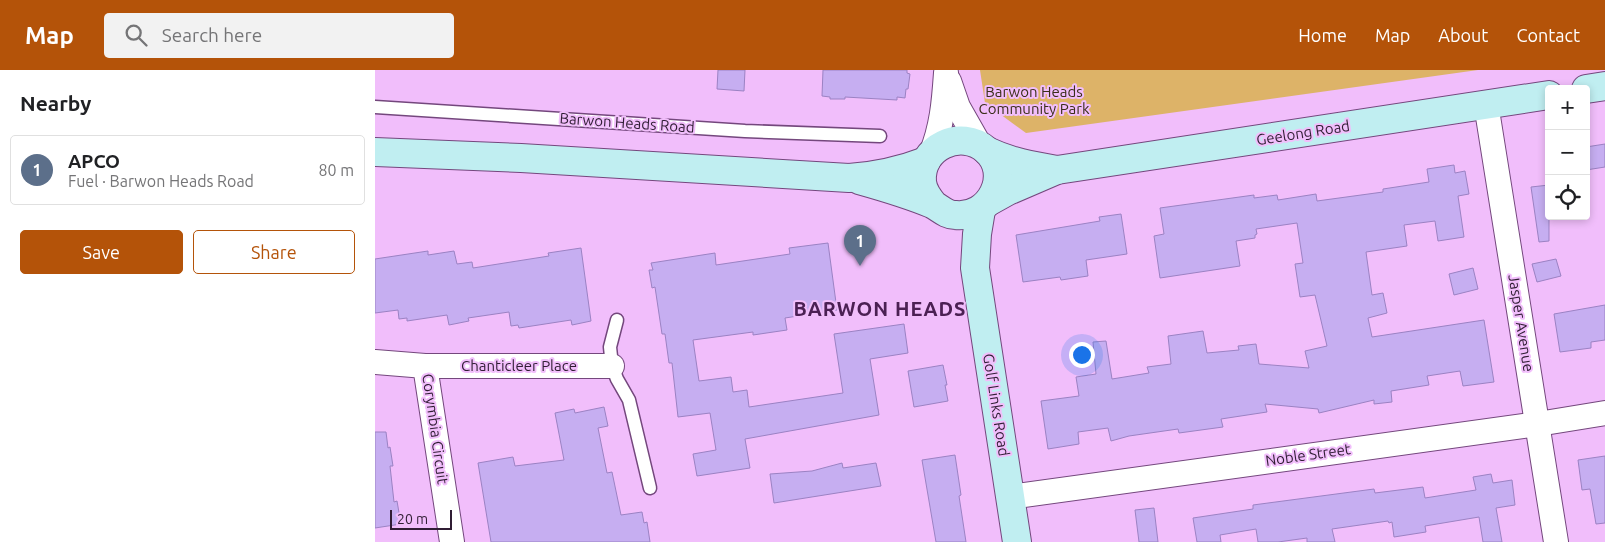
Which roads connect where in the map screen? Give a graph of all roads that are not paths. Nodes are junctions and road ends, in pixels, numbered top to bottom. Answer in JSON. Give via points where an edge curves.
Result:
{"nodes":[{"id":1,"x":946,"y":72,"type":"edge"},
{"id":2,"x":1605,"y":86,"type":"edge"},
{"id":3,"x":1590,"y":88,"type":"edge"},
{"id":4,"x":1545,"y":96,"type":"edge"},
{"id":5,"x":1486,"y":104,"type":"junction"},
{"id":6,"x":375,"y":107,"type":"edge"},
{"id":7,"x":880,"y":136,"type":"dead end"},
{"id":8,"x":983,"y":148,"type":"junction"},
{"id":9,"x":375,"y":152,"type":"edge"},
{"id":10,"x":928,"y":158,"type":"junction"},
{"id":11,"x":1057,"y":170,"type":"junction"},
{"id":12,"x":849,"y":178,"type":"junction"},
{"id":13,"x":985,"y":205,"type":"junction"},
{"id":14,"x":939,"y":209,"type":"junction"},
{"id":15,"x":975,"y":268,"type":"junction"},
{"id":16,"x":617,"y":320,"type":"dead end"},
{"id":17,"x":375,"y":362,"type":"edge"},
{"id":18,"x":425,"y":366,"type":"junction"},
{"id":19,"x":612,"y":366,"type":"junction"},
{"id":20,"x":1605,"y":413,"type":"edge"},
{"id":21,"x":1537,"y":424,"type":"junction"},
{"id":22,"x":650,"y":488,"type":"dead end"},
{"id":23,"x":1010,"y":497,"type":"junction"},
{"id":24,"x":452,"y":542,"type":"edge"},
{"id":25,"x":1017,"y":542,"type":"edge"},
{"id":26,"x":1556,"y":542,"type":"edge"}],
"edges":[{"from":1,"to":8,"type":"street","via":[[958,108]]},
{"from":1,"to":10,"type":"street","via":[[939,134]]},
{"from":2,"to":3,"type":"main road"},
{"from":4,"to":5,"type":"main road","name":"Geelong Road"},
{"from":5,"to":11,"type":"main road","name":"Geelong Road"},
{"from":5,"to":21,"type":"street","name":"Jasper Avenue"},
{"from":6,"to":7,"type":"lane","name":"Barwon Heads Road","via":[[745,131]]},
{"from":8,"to":10,"type":"main road","via":[[966,140],[953,140],[940,145]]},
{"from":8,"to":11,"type":"main road","name":"Geelong Road","via":[[1001,158]]},
{"from":8,"to":13,"type":"main road","via":[[995,162],[998,175],[997,188]]},
{"from":9,"to":12,"type":"main road"},
{"from":10,"to":12,"type":"main road","via":[[902,170]]},
{"from":10,"to":14,"type":"main road","via":[[922,182],[926,194]]},
{"from":11,"to":13,"type":"main road","name":"Geelong Road","via":[[1008,191]]},
{"from":12,"to":14,"type":"main road","via":[[883,187]]},
{"from":13,"to":14,"type":"main road","via":[[968,215],[955,216]]},
{"from":13,"to":15,"type":"main road","name":"Golf Links Road","via":[[977,234]]},
{"from":14,"to":15,"type":"main road","name":"Golf Links Road"},
{"from":15,"to":23,"type":"main road","name":"Golf Links Road"},
{"from":16,"to":19,"type":"lane","via":[[610,347]]},
{"from":17,"to":18,"type":"street","name":"Corymbia Circuit"},
{"from":18,"to":19,"type":"street","name":"Chanticleer Place"},
{"from":18,"to":24,"type":"street","name":"Corymbia Circuit"},
{"from":19,"to":22,"type":"lane","via":[[629,400]]},
{"from":20,"to":21,"type":"street","name":"Noble Street"},
{"from":21,"to":23,"type":"street","name":"Noble Street"},
{"from":21,"to":26,"type":"street","name":"Jasper Avenue"},
{"from":23,"to":25,"type":"main road","name":"Golf Links Road"}]}
